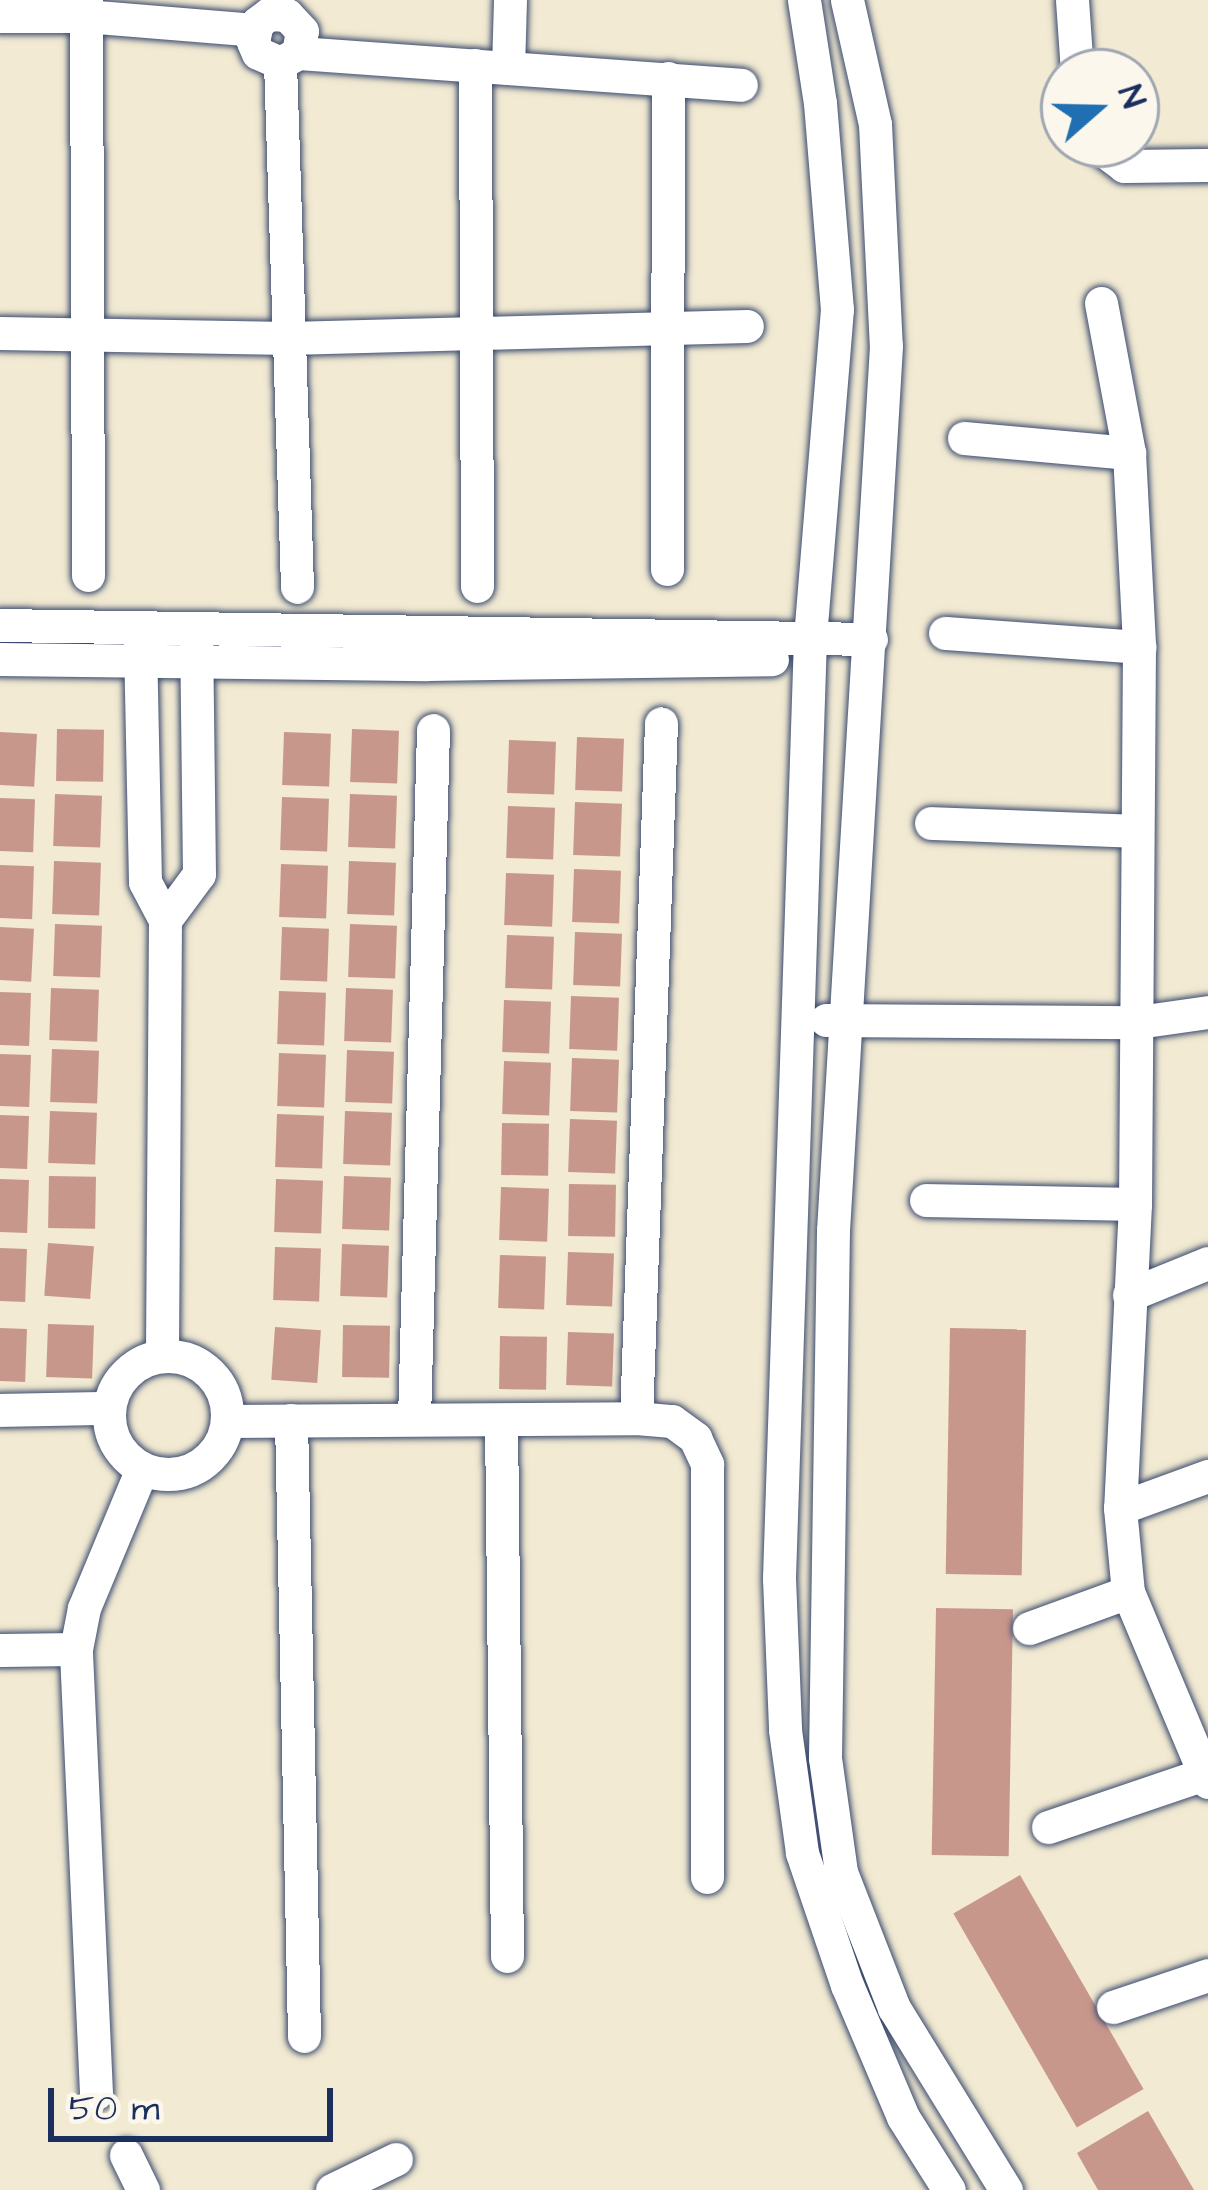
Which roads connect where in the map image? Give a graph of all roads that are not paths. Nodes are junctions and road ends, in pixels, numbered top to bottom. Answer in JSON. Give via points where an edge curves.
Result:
{"nodes":[{"id":1,"x":510,"y":0,"type":"edge"},
{"id":2,"x":804,"y":0,"type":"edge"},
{"id":3,"x":847,"y":0,"type":"edge"},
{"id":4,"x":1072,"y":0,"type":"edge"},
{"id":5,"x":85,"y":8,"type":"edge"},
{"id":6,"x":270,"y":14,"type":"edge"},
{"id":7,"x":0,"y":16,"type":"edge"},
{"id":8,"x":1075,"y":48,"type":"edge"},
{"id":9,"x":289,"y":58,"type":"junction"},
{"id":10,"x":492,"y":67,"type":"junction"},
{"id":11,"x":668,"y":78,"type":"junction"},
{"id":12,"x":741,"y":85,"type":"dead end"},
{"id":13,"x":875,"y":124,"type":"junction"},
{"id":14,"x":823,"y":129,"type":"junction"},
{"id":15,"x":1208,"y":165,"type":"edge"},
{"id":16,"x":1160,"y":166,"type":"edge"},
{"id":17,"x":1101,"y":303,"type":"dead end"},
{"id":18,"x":747,"y":326,"type":"dead end"},
{"id":19,"x":668,"y":329,"type":"junction"},
{"id":20,"x":0,"y":333,"type":"edge"},
{"id":21,"x":87,"y":334,"type":"junction"},
{"id":22,"x":476,"y":335,"type":"junction"},
{"id":23,"x":289,"y":338,"type":"junction"},
{"id":24,"x":964,"y":439,"type":"dead end"},
{"id":25,"x":1130,"y":454,"type":"junction"},
{"id":26,"x":668,"y":569,"type":"dead end"},
{"id":27,"x":88,"y":574,"type":"dead end"},
{"id":28,"x":477,"y":586,"type":"dead end"},
{"id":29,"x":297,"y":587,"type":"dead end"},
{"id":30,"x":0,"y":625,"type":"edge"},
{"id":31,"x":140,"y":626,"type":"junction"},
{"id":32,"x":945,"y":633,"type":"dead end"},
{"id":33,"x":196,"y":645,"type":"junction"},
{"id":34,"x":1139,"y":647,"type":"junction"},
{"id":35,"x":810,"y":648,"type":"junction"},
{"id":36,"x":871,"y":648,"type":"junction"},
{"id":37,"x":0,"y":659,"type":"edge"},
{"id":38,"x":140,"y":662,"type":"junction"},
{"id":39,"x":661,"y":723,"type":"dead end"},
{"id":40,"x":433,"y":730,"type":"dead end"},
{"id":41,"x":931,"y":823,"type":"dead end"},
{"id":42,"x":1135,"y":831,"type":"junction"},
{"id":43,"x":165,"y":920,"type":"junction"},
{"id":44,"x":1208,"y":1012,"type":"edge"},
{"id":45,"x":798,"y":1019,"type":"junction"},
{"id":46,"x":846,"y":1020,"type":"junction"},
{"id":47,"x":1138,"y":1022,"type":"junction"},
{"id":48,"x":926,"y":1200,"type":"dead end"},
{"id":49,"x":1135,"y":1204,"type":"junction"},
{"id":50,"x":1208,"y":1263,"type":"edge"},
{"id":51,"x":1129,"y":1295,"type":"junction"},
{"id":52,"x":162,"y":1356,"type":"junction"},
{"id":53,"x":109,"y":1408,"type":"junction"},
{"id":54,"x":0,"y":1410,"type":"edge"},
{"id":55,"x":636,"y":1418,"type":"junction"},
{"id":56,"x":414,"y":1419,"type":"junction"},
{"id":57,"x":291,"y":1420,"type":"junction"},
{"id":58,"x":501,"y":1420,"type":"junction"},
{"id":59,"x":227,"y":1421,"type":"junction"},
{"id":60,"x":142,"y":1469,"type":"junction"},
{"id":61,"x":1208,"y":1476,"type":"edge"},
{"id":62,"x":1120,"y":1508,"type":"junction"},
{"id":63,"x":1128,"y":1592,"type":"junction"},
{"id":64,"x":1028,"y":1628,"type":"dead end"},
{"id":65,"x":0,"y":1649,"type":"edge"},
{"id":66,"x":76,"y":1649,"type":"junction"},
{"id":67,"x":1207,"y":1778,"type":"edge"},
{"id":68,"x":1048,"y":1827,"type":"dead end"},
{"id":69,"x":707,"y":1877,"type":"dead end"},
{"id":70,"x":507,"y":1956,"type":"dead end"},
{"id":71,"x":1208,"y":1975,"type":"edge"},
{"id":72,"x":1113,"y":2007,"type":"dead end"},
{"id":73,"x":304,"y":2036,"type":"dead end"},
{"id":74,"x":96,"y":2093,"type":"dead end"},
{"id":75,"x":126,"y":2155,"type":"dead end"},
{"id":76,"x":396,"y":2159,"type":"dead end"},
{"id":77,"x":143,"y":2190,"type":"edge"},
{"id":78,"x":332,"y":2190,"type":"edge"},
{"id":79,"x":949,"y":2190,"type":"edge"},
{"id":80,"x":1006,"y":2190,"type":"edge"}],
"edges":[{"from":1,"to":10,"type":"street"},
{"from":2,"to":14,"type":"street"},
{"from":3,"to":13,"type":"street"},
{"from":4,"to":8,"type":"street"},
{"from":5,"to":6,"type":"street"},
{"from":5,"to":7,"type":"street"},
{"from":5,"to":21,"type":"street"},
{"from":6,"to":9,"type":"street","via":[[302,31]]},
{"from":9,"to":10,"type":"street"},
{"from":9,"to":23,"type":"street"},
{"from":10,"to":11,"type":"street"},
{"from":10,"to":22,"type":"street"},
{"from":11,"to":12,"type":"street"},
{"from":11,"to":19,"type":"street"},
{"from":13,"to":14,"type":"street"},
{"from":13,"to":36,"type":"street","via":[[886,346]]},
{"from":14,"to":35,"type":"street","via":[[837,309]]},
{"from":15,"to":16,"type":"street"},
{"from":17,"to":25,"type":"street"},
{"from":18,"to":19,"type":"street"},
{"from":19,"to":22,"type":"street"},
{"from":19,"to":26,"type":"street"},
{"from":20,"to":21,"type":"street"},
{"from":21,"to":23,"type":"street"},
{"from":21,"to":27,"type":"street"},
{"from":22,"to":23,"type":"street"},
{"from":22,"to":28,"type":"street"},
{"from":23,"to":29,"type":"street"},
{"from":24,"to":25,"type":"street"},
{"from":25,"to":34,"type":"street"},
{"from":30,"to":31,"type":"street"},
{"from":31,"to":33,"type":"street"},
{"from":31,"to":38,"type":"street"},
{"from":32,"to":34,"type":"street"},
{"from":33,"to":35,"type":"street"},
{"from":33,"to":38,"type":"street"},
{"from":33,"to":43,"type":"street","via":[[200,874]]},
{"from":34,"to":42,"type":"street"},
{"from":35,"to":36,"type":"street"},
{"from":35,"to":45,"type":"street"},
{"from":36,"to":46,"type":"street"},
{"from":37,"to":38,"type":"street"},
{"from":38,"to":43,"type":"street","via":[[145,882]]},
{"from":39,"to":55,"type":"street"},
{"from":40,"to":56,"type":"street"},
{"from":41,"to":42,"type":"street"},
{"from":42,"to":47,"type":"street"},
{"from":43,"to":52,"type":"street"},
{"from":44,"to":47,"type":"street"},
{"from":45,"to":46,"type":"street"},
{"from":45,"to":79,"type":"street","via":[[779,1578],[785,1730],[802,1853],[847,1985],[903,2117]]},
{"from":46,"to":47,"type":"street"},
{"from":46,"to":80,"type":"street","via":[[833,1230],[828,1781],[841,1872],[894,2008]]},
{"from":47,"to":49,"type":"street"},
{"from":48,"to":49,"type":"street"},
{"from":49,"to":51,"type":"street"},
{"from":50,"to":51,"type":"street"},
{"from":51,"to":62,"type":"street"},
{"from":52,"to":53,"type":"street","via":[[122,1377]]},
{"from":52,"to":59,"type":"street","via":[[209,1374]]},
{"from":53,"to":54,"type":"street"},
{"from":53,"to":60,"type":"street","via":[[116,1443]]},
{"from":55,"to":58,"type":"street"},
{"from":55,"to":69,"type":"street","via":[[672,1421],[695,1438],[707,1464]]},
{"from":56,"to":57,"type":"street"},
{"from":56,"to":58,"type":"street"},
{"from":57,"to":59,"type":"street"},
{"from":57,"to":73,"type":"street"},
{"from":58,"to":70,"type":"street"},
{"from":59,"to":60,"type":"street","via":[[221,1443],[187,1472]]},
{"from":60,"to":66,"type":"street","via":[[84,1608]]},
{"from":61,"to":62,"type":"street"},
{"from":62,"to":63,"type":"street"},
{"from":63,"to":64,"type":"street"},
{"from":63,"to":67,"type":"street"},
{"from":65,"to":66,"type":"street"},
{"from":66,"to":74,"type":"street"},
{"from":67,"to":68,"type":"street"},
{"from":71,"to":72,"type":"street"},
{"from":75,"to":77,"type":"street"},
{"from":76,"to":78,"type":"street"}]}
